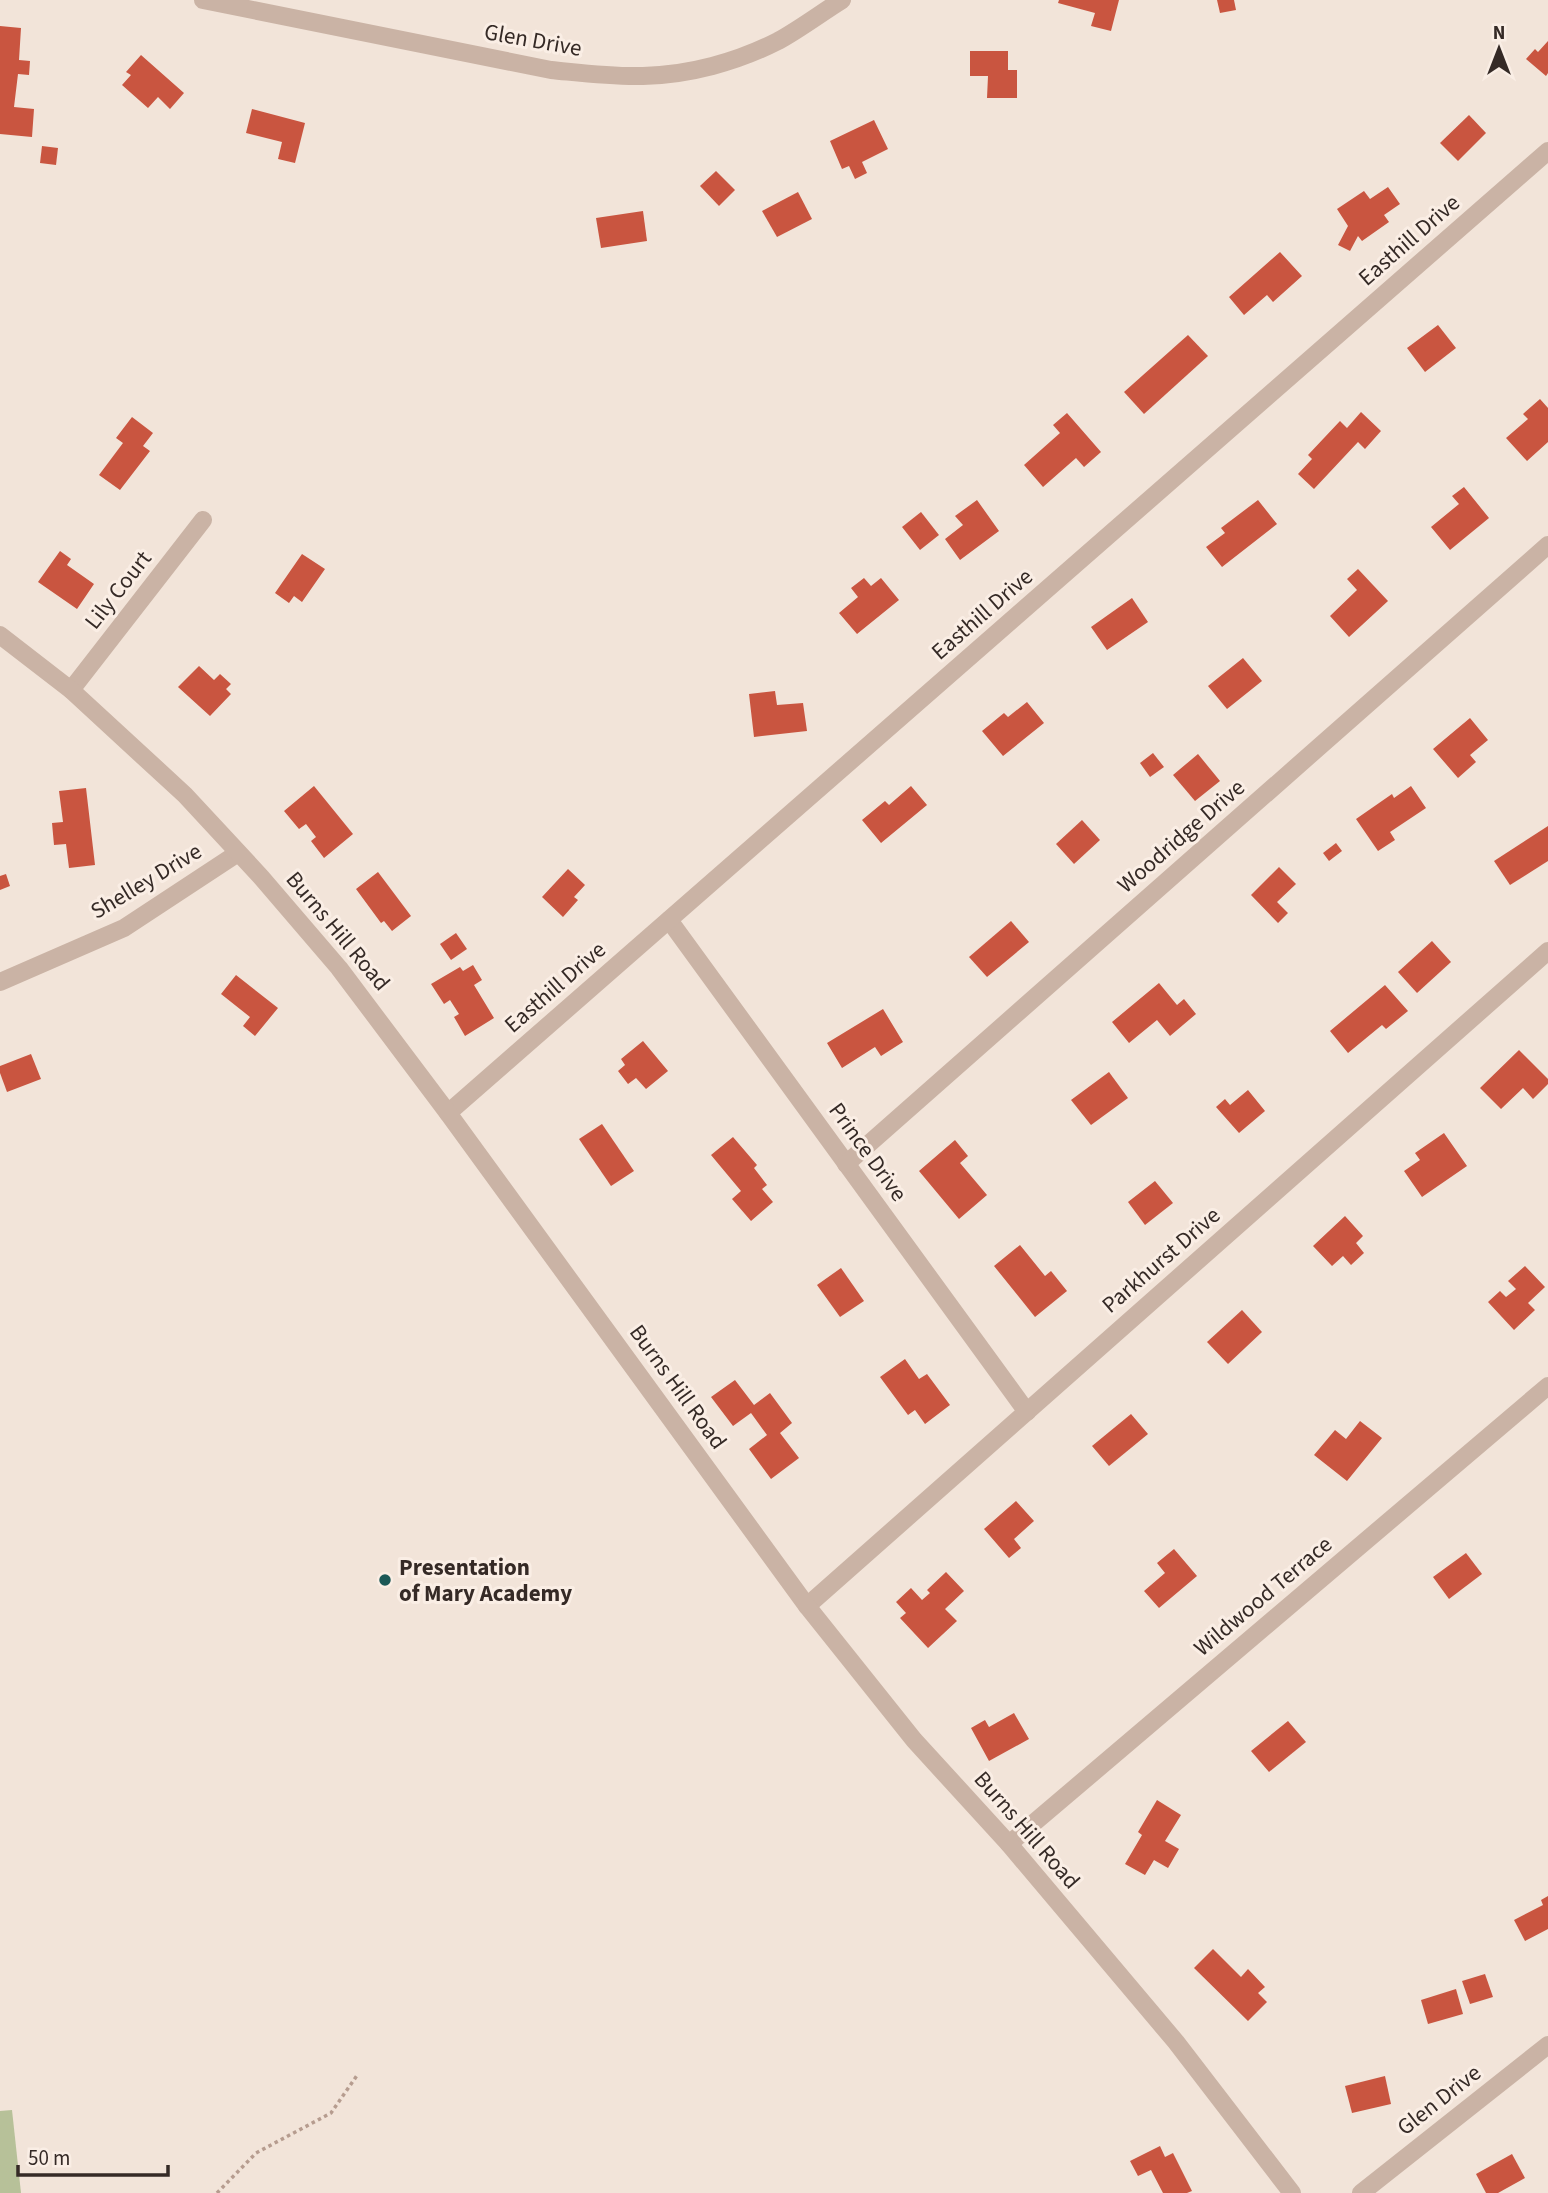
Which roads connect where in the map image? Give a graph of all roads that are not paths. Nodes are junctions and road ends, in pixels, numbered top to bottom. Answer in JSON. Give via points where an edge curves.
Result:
{"nodes":[{"id":1,"x":203,"y":0,"type":"edge"},
{"id":2,"x":842,"y":0,"type":"edge"},
{"id":3,"x":1548,"y":151,"type":"edge"},
{"id":4,"x":203,"y":520,"type":"dead end"},
{"id":5,"x":1548,"y":545,"type":"edge"},
{"id":6,"x":0,"y":635,"type":"edge"},
{"id":7,"x":71,"y":690,"type":"junction"},
{"id":8,"x":238,"y":853,"type":"junction"},
{"id":9,"x":669,"y":920,"type":"junction"},
{"id":10,"x":1548,"y":951,"type":"edge"},
{"id":11,"x":0,"y":982,"type":"edge"},
{"id":12,"x":448,"y":1113,"type":"junction"},
{"id":13,"x":846,"y":1164,"type":"junction"},
{"id":14,"x":1548,"y":1386,"type":"edge"},
{"id":15,"x":1027,"y":1412,"type":"junction"},
{"id":16,"x":807,"y":1606,"type":"junction"},
{"id":17,"x":1009,"y":1844,"type":"junction"},
{"id":18,"x":1548,"y":2045,"type":"edge"},
{"id":19,"x":1292,"y":2193,"type":"edge"},
{"id":20,"x":1361,"y":2193,"type":"edge"}],
"edges":[{"from":1,"to":2,"type":"street","name":"Glen Drive","via":[[551,70],[645,76],[691,71],[736,59],[779,40]]},
{"from":3,"to":9,"type":"street","name":"Easthill Drive"},
{"from":4,"to":7,"type":"street","name":"Lily Court"},
{"from":5,"to":13,"type":"street","name":"Woodridge Drive"},
{"from":6,"to":7,"type":"street","name":"Burns Hill Road"},
{"from":7,"to":8,"type":"street","name":"Burns Hill Road","via":[[185,794]]},
{"from":8,"to":11,"type":"street","name":"Shelley Drive","via":[[124,928]]},
{"from":8,"to":12,"type":"street","name":"Burns Hill Road","via":[[339,968]]},
{"from":9,"to":12,"type":"street","name":"Easthill Drive"},
{"from":9,"to":13,"type":"street","name":"Prince Drive"},
{"from":10,"to":15,"type":"street","name":"Parkhurst Drive"},
{"from":12,"to":16,"type":"street","name":"Burns Hill Road"},
{"from":13,"to":15,"type":"street","name":"Prince Drive"},
{"from":14,"to":17,"type":"street","name":"Wildwood Terrace"},
{"from":15,"to":16,"type":"street","name":"Parkhurst Drive"},
{"from":16,"to":17,"type":"street","name":"Burns Hill Road","via":[[914,1740]]},
{"from":17,"to":19,"type":"street","name":"Burns Hill Road","via":[[1176,2042]]},
{"from":18,"to":20,"type":"street","name":"Glen Drive"}]}
